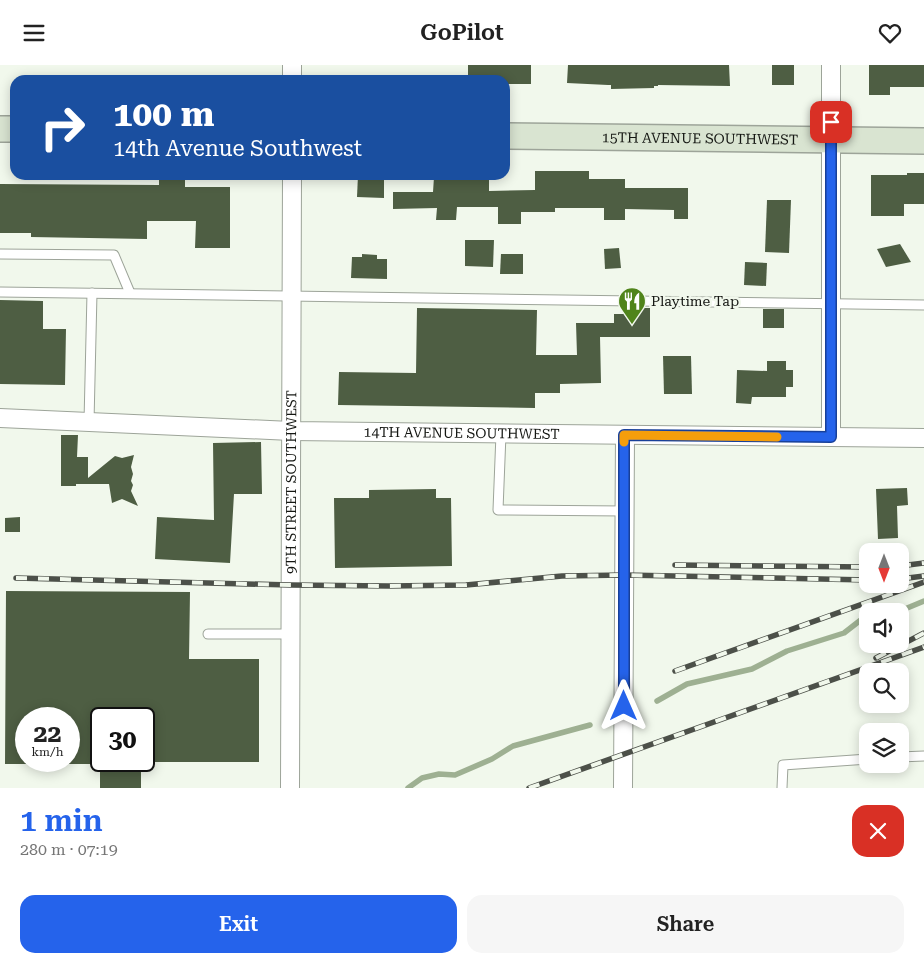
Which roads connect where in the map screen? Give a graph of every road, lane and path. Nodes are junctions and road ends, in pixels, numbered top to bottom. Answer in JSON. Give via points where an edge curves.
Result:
{"nodes":[{"id":1,"x":831,"y":65,"type":"edge"},
{"id":2,"x":510,"y":136,"type":"edge"},
{"id":3,"x":831,"y":140,"type":"junction"},
{"id":4,"x":924,"y":141,"type":"edge"},
{"id":5,"x":292,"y":180,"type":"edge"},
{"id":6,"x":1,"y":256,"type":"edge"},
{"id":7,"x":0,"y":292,"type":"edge"},
{"id":8,"x":92,"y":293,"type":"junction"},
{"id":9,"x":130,"y":293,"type":"junction"},
{"id":10,"x":291,"y":296,"type":"junction"},
{"id":11,"x":831,"y":304,"type":"junction"},
{"id":12,"x":924,"y":305,"type":"edge"},
{"id":13,"x":0,"y":418,"type":"edge"},
{"id":14,"x":89,"y":422,"type":"junction"},
{"id":15,"x":291,"y":431,"type":"junction"},
{"id":16,"x":501,"y":434,"type":"junction"},
{"id":17,"x":624,"y":435,"type":"junction"},
{"id":18,"x":831,"y":437,"type":"junction"},
{"id":19,"x":924,"y":438,"type":"edge"},
{"id":20,"x":624,"y":511,"type":"junction"},
{"id":21,"x":208,"y":634,"type":"dead end"},
{"id":22,"x":290,"y":634,"type":"junction"},
{"id":23,"x":924,"y":756,"type":"edge"},
{"id":24,"x":909,"y":757,"type":"edge"},
{"id":25,"x":859,"y":760,"type":"edge"},
{"id":26,"x":290,"y":788,"type":"edge"},
{"id":27,"x":623,"y":788,"type":"edge"},
{"id":28,"x":782,"y":788,"type":"edge"}],
"edges":[{"from":1,"to":3,"type":"street"},
{"from":2,"to":3,"type":"main road","name":"15TH AVENUE SOUTHWEST"},
{"from":3,"to":4,"type":"main road","name":"15TH AVENUE SOUTHWEST"},
{"from":3,"to":11,"type":"street"},
{"from":5,"to":10,"type":"street","name":"9TH STREET SOUTHWEST"},
{"from":6,"to":9,"type":"lane","via":[[114,255]]},
{"from":7,"to":8,"type":"lane"},
{"from":8,"to":9,"type":"lane"},
{"from":8,"to":14,"type":"lane"},
{"from":9,"to":10,"type":"lane"},
{"from":10,"to":11,"type":"lane"},
{"from":10,"to":15,"type":"street","name":"9TH STREET SOUTHWEST"},
{"from":11,"to":12,"type":"lane"},
{"from":11,"to":18,"type":"street"},
{"from":13,"to":14,"type":"street","name":"14TH AVENUE SOUTHWEST"},
{"from":14,"to":15,"type":"street","name":"14TH AVENUE SOUTHWEST"},
{"from":15,"to":16,"type":"street","name":"14TH AVENUE SOUTHWEST"},
{"from":15,"to":22,"type":"street","name":"9TH STREET SOUTHWEST"},
{"from":16,"to":17,"type":"street","name":"14TH AVENUE SOUTHWEST"},
{"from":16,"to":20,"type":"lane","via":[[498,510]]},
{"from":17,"to":18,"type":"street","name":"14TH AVENUE SOUTHWEST"},
{"from":17,"to":20,"type":"street"},
{"from":18,"to":19,"type":"street","name":"14TH AVENUE SOUTHWEST"},
{"from":20,"to":27,"type":"street"},
{"from":21,"to":22,"type":"lane"},
{"from":22,"to":26,"type":"street","name":"9TH STREET SOUTHWEST"},
{"from":23,"to":24,"type":"lane"},
{"from":25,"to":28,"type":"lane","via":[[783,765]]}]}
